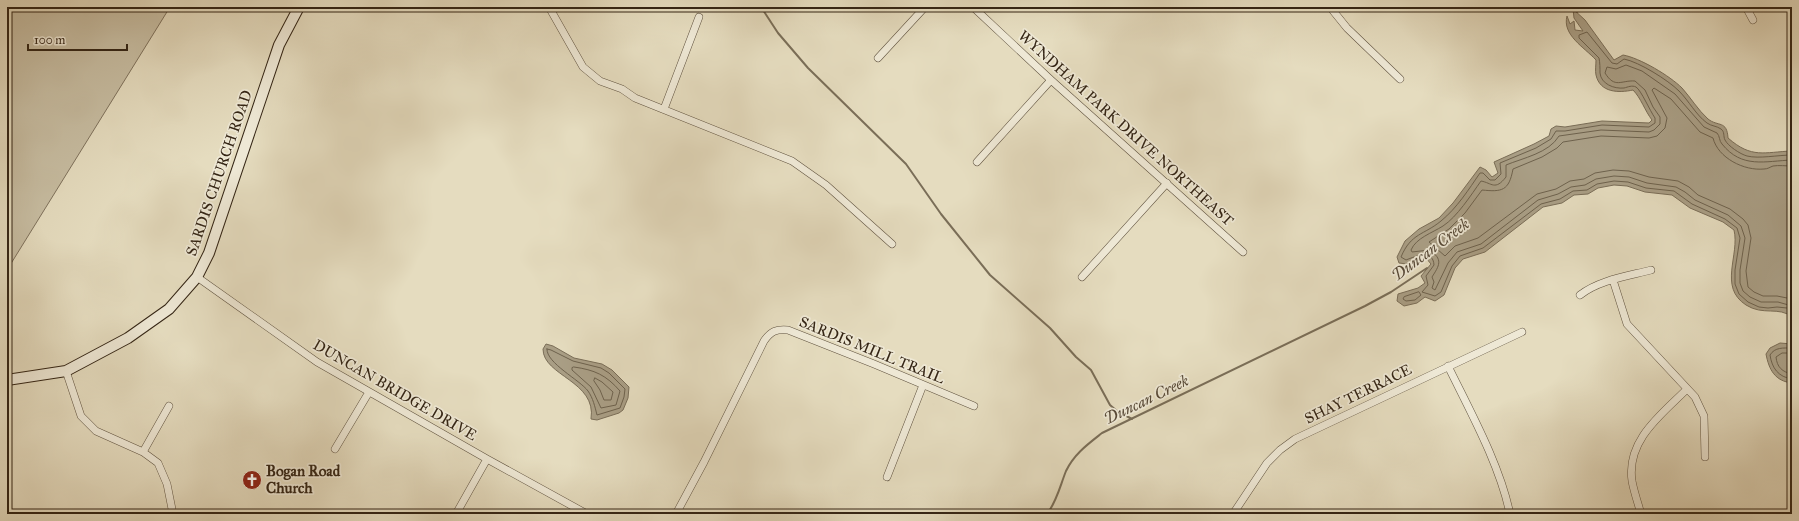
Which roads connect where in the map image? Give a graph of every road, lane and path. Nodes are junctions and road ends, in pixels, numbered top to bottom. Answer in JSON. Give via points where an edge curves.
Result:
{"nodes":[{"id":1,"x":299,"y":7,"type":"edge"},
{"id":2,"x":549,"y":7,"type":"edge"},
{"id":3,"x":925,"y":7,"type":"edge"},
{"id":4,"x":973,"y":7,"type":"edge"},
{"id":5,"x":1330,"y":7,"type":"edge"},
{"id":6,"x":1746,"y":7,"type":"edge"},
{"id":7,"x":700,"y":17,"type":"dead end"},
{"id":8,"x":1753,"y":20,"type":"dead end"},
{"id":9,"x":878,"y":58,"type":"dead end"},
{"id":10,"x":1400,"y":79,"type":"dead end"},
{"id":11,"x":1052,"y":80,"type":"junction"},
{"id":12,"x":664,"y":109,"type":"junction"},
{"id":13,"x":977,"y":162,"type":"dead end"},
{"id":14,"x":1167,"y":183,"type":"junction"},
{"id":15,"x":892,"y":244,"type":"dead end"},
{"id":16,"x":1244,"y":252,"type":"dead end"},
{"id":17,"x":1651,"y":270,"type":"dead end"},
{"id":18,"x":197,"y":277,"type":"junction"},
{"id":19,"x":1082,"y":277,"type":"dead end"},
{"id":20,"x":1614,"y":280,"type":"junction"},
{"id":21,"x":1580,"y":295,"type":"dead end"},
{"id":22,"x":1522,"y":332,"type":"dead end"},
{"id":23,"x":1448,"y":366,"type":"junction"},
{"id":24,"x":66,"y":371,"type":"junction"},
{"id":25,"x":7,"y":380,"type":"edge"},
{"id":26,"x":923,"y":385,"type":"junction"},
{"id":27,"x":1687,"y":388,"type":"junction"},
{"id":28,"x":369,"y":392,"type":"junction"},
{"id":29,"x":169,"y":406,"type":"dead end"},
{"id":30,"x":974,"y":406,"type":"dead end"},
{"id":31,"x":335,"y":449,"type":"dead end"},
{"id":32,"x":143,"y":452,"type":"junction"},
{"id":33,"x":1705,"y":457,"type":"dead end"},
{"id":34,"x":487,"y":459,"type":"junction"},
{"id":35,"x":887,"y":477,"type":"dead end"},
{"id":36,"x":173,"y":514,"type":"edge"},
{"id":37,"x":456,"y":514,"type":"edge"},
{"id":38,"x":587,"y":514,"type":"edge"},
{"id":39,"x":676,"y":514,"type":"edge"},
{"id":40,"x":1233,"y":514,"type":"edge"},
{"id":41,"x":1510,"y":514,"type":"edge"},
{"id":42,"x":1641,"y":514,"type":"edge"}],
"edges":[{"from":1,"to":18,"type":"street","name":"SARDIS CHURCH ROAD","via":[[279,45],[209,253]]},
{"from":2,"to":12,"type":"street","via":[[583,67],[600,81]]},
{"from":3,"to":9,"type":"street"},
{"from":4,"to":11,"type":"street","name":"WYNDHAM PARK DRIVE NORTHEAST"},
{"from":5,"to":10,"type":"street","via":[[1346,28]]},
{"from":6,"to":8,"type":"street"},
{"from":7,"to":12,"type":"street"},
{"from":11,"to":13,"type":"street"},
{"from":11,"to":14,"type":"street","name":"WYNDHAM PARK DRIVE NORTHEAST"},
{"from":12,"to":15,"type":"street","via":[[792,161],[826,185]]},
{"from":14,"to":16,"type":"street","name":"WYNDHAM PARK DRIVE NORTHEAST"},
{"from":14,"to":19,"type":"street"},
{"from":17,"to":20,"type":"street"},
{"from":18,"to":24,"type":"street","name":"SARDIS CHURCH ROAD","via":[[169,309],[128,338]]},
{"from":18,"to":28,"type":"street","name":"DUNCAN BRIDGE DRIVE","via":[[317,362]]},
{"from":20,"to":21,"type":"street","via":[[1588,289]]},
{"from":20,"to":27,"type":"street","via":[[1627,324]]},
{"from":22,"to":23,"type":"street","name":"SHAY TERRACE"},
{"from":23,"to":40,"type":"street","name":"SHAY TERRACE","via":[[1290,443],[1267,463]]},
{"from":23,"to":41,"type":"street","via":[[1490,456]]},
{"from":24,"to":25,"type":"street","name":"SARDIS CHURCH ROAD"},
{"from":24,"to":32,"type":"street","via":[[81,416],[96,431]]},
{"from":26,"to":30,"type":"street","name":"SARDIS MILL TRAIL"},
{"from":26,"to":35,"type":"street"},
{"from":26,"to":39,"type":"street","name":"SARDIS MILL TRAIL","via":[[788,330],[776,329],[764,341]]},
{"from":27,"to":33,"type":"street","via":[[1695,397],[1704,416]]},
{"from":27,"to":42,"type":"street","via":[[1642,436],[1636,448],[1632,462],[1632,480]]},
{"from":28,"to":31,"type":"street"},
{"from":28,"to":34,"type":"street","name":"DUNCAN BRIDGE DRIVE"},
{"from":29,"to":32,"type":"street"},
{"from":32,"to":36,"type":"street","via":[[158,463],[167,484]]},
{"from":34,"to":37,"type":"street"},
{"from":34,"to":38,"type":"street","name":"DUNCAN BRIDGE DRIVE"}]}
